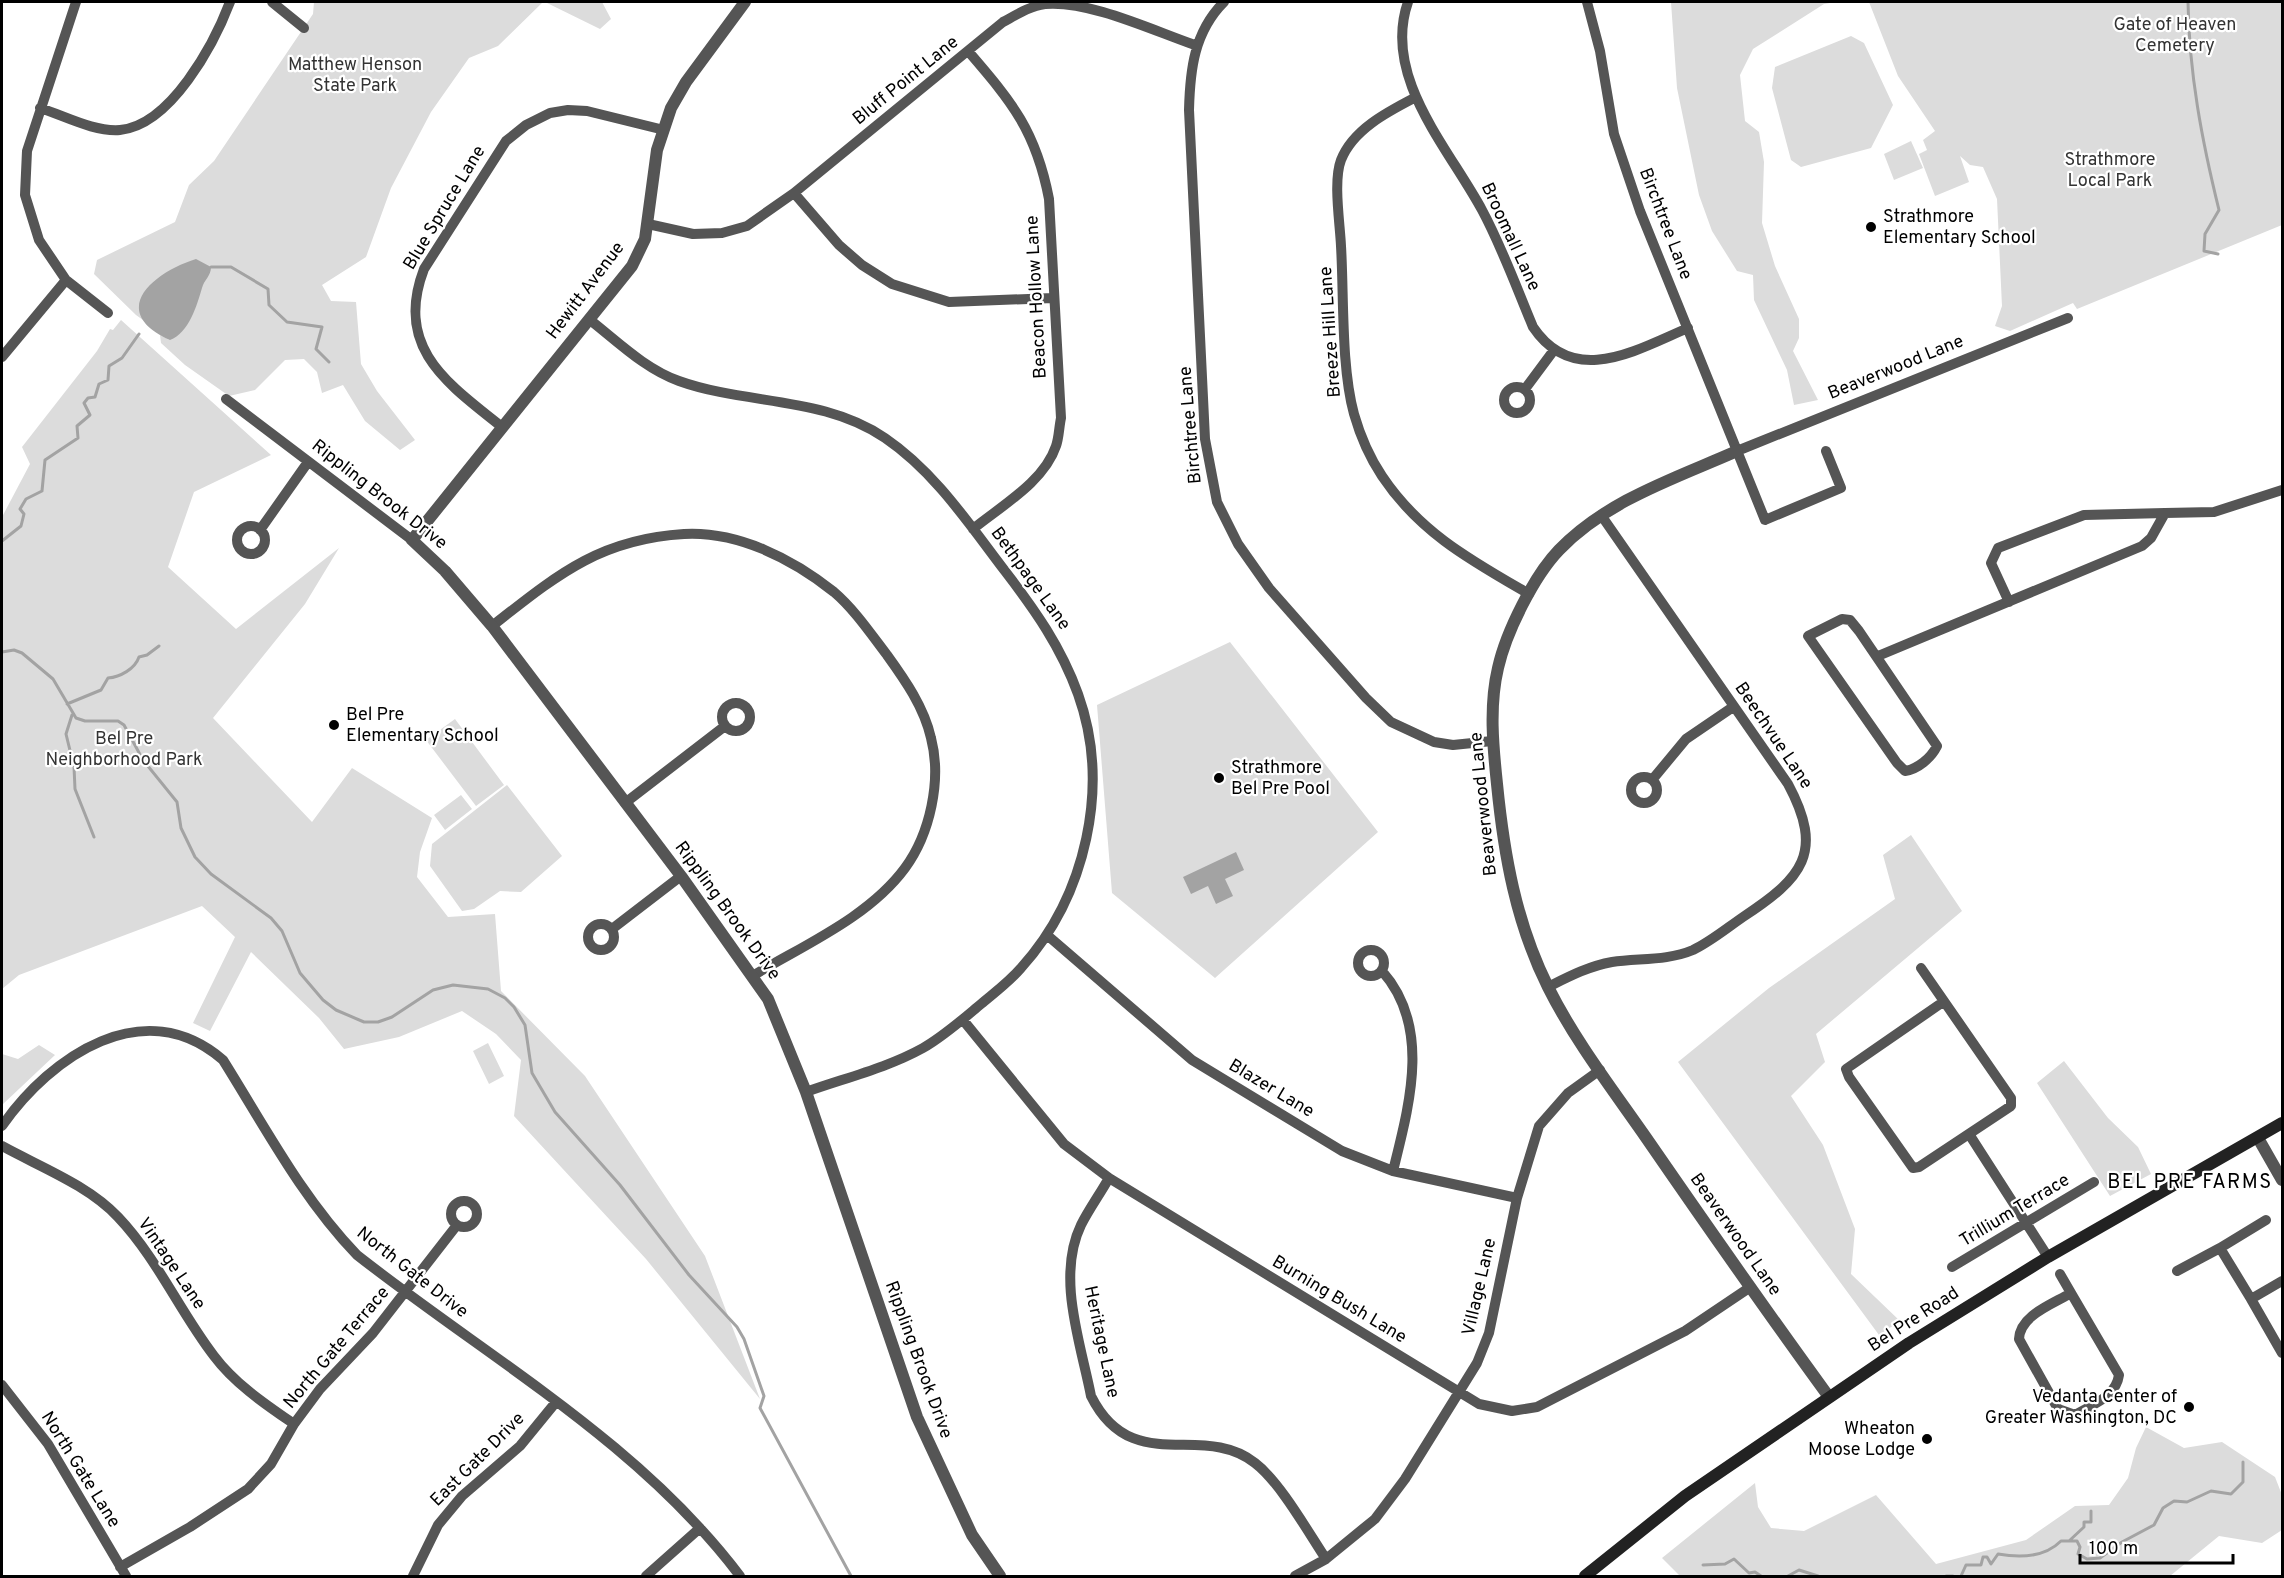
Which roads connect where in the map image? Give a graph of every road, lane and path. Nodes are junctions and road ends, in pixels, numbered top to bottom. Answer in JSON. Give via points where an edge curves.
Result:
{"nodes":[{"id":1,"x":76,"y":2,"type":"edge"},
{"id":2,"x":230,"y":2,"type":"edge"},
{"id":3,"x":272,"y":2,"type":"edge"},
{"id":4,"x":745,"y":2,"type":"edge"},
{"id":5,"x":1224,"y":2,"type":"edge"},
{"id":6,"x":1408,"y":2,"type":"edge"},
{"id":7,"x":1587,"y":2,"type":"edge"},
{"id":8,"x":304,"y":28,"type":"dead end"},
{"id":9,"x":1195,"y":45,"type":"junction"},
{"id":10,"x":968,"y":51,"type":"junction"},
{"id":11,"x":1416,"y":97,"type":"junction"},
{"id":12,"x":40,"y":108,"type":"junction"},
{"id":13,"x":664,"y":130,"type":"junction"},
{"id":14,"x":794,"y":194,"type":"junction"},
{"id":15,"x":648,"y":224,"type":"junction"},
{"id":16,"x":66,"y":280,"type":"junction"},
{"id":17,"x":1053,"y":298,"type":"junction"},
{"id":18,"x":108,"y":313,"type":"dead end"},
{"id":19,"x":2068,"y":318,"type":"dead end"},
{"id":20,"x":590,"y":320,"type":"junction"},
{"id":21,"x":1688,"y":328,"type":"junction"},
{"id":22,"x":1554,"y":350,"type":"junction"},
{"id":23,"x":2,"y":357,"type":"edge"},
{"id":24,"x":1526,"y":389,"type":"dead end"},
{"id":25,"x":226,"y":399,"type":"dead end"},
{"id":26,"x":502,"y":427,"type":"junction"},
{"id":27,"x":1737,"y":451,"type":"junction"},
{"id":28,"x":1826,"y":451,"type":"dead end"},
{"id":29,"x":308,"y":462,"type":"junction"},
{"id":30,"x":2283,"y":490,"type":"edge"},
{"id":31,"x":2164,"y":513,"type":"junction"},
{"id":32,"x":1601,"y":515,"type":"junction"},
{"id":33,"x":973,"y":529,"type":"junction"},
{"id":34,"x":260,"y":530,"type":"dead end"},
{"id":35,"x":412,"y":540,"type":"junction"},
{"id":36,"x":1529,"y":594,"type":"junction"},
{"id":37,"x":2009,"y":602,"type":"junction"},
{"id":38,"x":492,"y":626,"type":"junction"},
{"id":39,"x":1878,"y":656,"type":"junction"},
{"id":40,"x":1733,"y":707,"type":"junction"},
{"id":41,"x":725,"y":726,"type":"dead end"},
{"id":42,"x":1492,"y":741,"type":"junction"},
{"id":43,"x":1652,"y":780,"type":"dead end"},
{"id":44,"x":625,"y":803,"type":"junction"},
{"id":45,"x":681,"y":876,"type":"junction"},
{"id":46,"x":612,"y":929,"type":"dead end"},
{"id":47,"x":1047,"y":935,"type":"junction"},
{"id":48,"x":1921,"y":968,"type":"dead end"},
{"id":49,"x":1382,"y":970,"type":"dead end"},
{"id":50,"x":754,"y":975,"type":"junction"},
{"id":51,"x":1548,"y":987,"type":"junction"},
{"id":52,"x":1943,"y":1002,"type":"junction"},
{"id":53,"x":963,"y":1020,"type":"junction"},
{"id":54,"x":1600,"y":1070,"type":"junction"},
{"id":55,"x":806,"y":1092,"type":"junction"},
{"id":56,"x":2283,"y":1123,"type":"edge"},
{"id":57,"x":2,"y":1126,"type":"edge"},
{"id":58,"x":1969,"y":1134,"type":"junction"},
{"id":59,"x":2258,"y":1138,"type":"junction"},
{"id":60,"x":2,"y":1146,"type":"edge"},
{"id":61,"x":1393,"y":1171,"type":"junction"},
{"id":62,"x":1109,"y":1178,"type":"junction"},
{"id":63,"x":2283,"y":1180,"type":"edge"},
{"id":64,"x":2094,"y":1182,"type":"dead end"},
{"id":65,"x":1517,"y":1198,"type":"junction"},
{"id":66,"x":2266,"y":1220,"type":"dead end"},
{"id":67,"x":2028,"y":1222,"type":"junction"},
{"id":68,"x":457,"y":1225,"type":"dead end"},
{"id":69,"x":2220,"y":1248,"type":"junction"},
{"id":70,"x":2048,"y":1257,"type":"junction"},
{"id":71,"x":1952,"y":1267,"type":"dead end"},
{"id":72,"x":2177,"y":1271,"type":"dead end"},
{"id":73,"x":2060,"y":1274,"type":"dead end"},
{"id":74,"x":2283,"y":1281,"type":"edge"},
{"id":75,"x":1749,"y":1288,"type":"junction"},
{"id":76,"x":405,"y":1293,"type":"junction"},
{"id":77,"x":2071,"y":1293,"type":"junction"},
{"id":78,"x":2251,"y":1299,"type":"junction"},
{"id":79,"x":2283,"y":1353,"type":"edge"},
{"id":80,"x":2,"y":1385,"type":"edge"},
{"id":81,"x":1458,"y":1392,"type":"junction"},
{"id":82,"x":1829,"y":1397,"type":"junction"},
{"id":83,"x":556,"y":1402,"type":"junction"},
{"id":84,"x":294,"y":1424,"type":"junction"},
{"id":85,"x":700,"y":1528,"type":"junction"},
{"id":86,"x":1326,"y":1559,"type":"junction"},
{"id":87,"x":123,"y":1572,"type":"edge"},
{"id":88,"x":413,"y":1576,"type":"edge"},
{"id":89,"x":646,"y":1576,"type":"edge"},
{"id":90,"x":740,"y":1576,"type":"edge"},
{"id":91,"x":1000,"y":1576,"type":"edge"},
{"id":92,"x":1295,"y":1576,"type":"edge"},
{"id":93,"x":1585,"y":1576,"type":"edge"}],
"edges":[{"from":1,"to":12,"type":"street"},
{"from":2,"to":12,"type":"street","via":[[218,32],[160,113],[120,130],[99,128]]},
{"from":3,"to":8,"type":"street"},
{"from":4,"to":13,"type":"street","name":"Hewitt Avenue","via":[[686,82]]},
{"from":5,"to":9,"type":"street","name":"Birchtree Lane"},
{"from":6,"to":11,"type":"street","name":"Broomall Lane","via":[[1403,18],[1402,54]]},
{"from":7,"to":21,"type":"street","name":"Birchtree Lane","via":[[1614,134],[1640,211]]},
{"from":9,"to":10,"type":"street","name":"Bluff Point Lane","via":[[1096,10],[1046,4],[1003,22]]},
{"from":9,"to":42,"type":"street","name":"Birchtree Lane","via":[[1189,110],[1206,439],[1217,502],[1238,544],[1269,588],[1366,699],[1391,722],[1434,742],[1453,745]]},
{"from":10,"to":14,"type":"street","name":"Bluff Point Lane"},
{"from":10,"to":17,"type":"street","name":"Beacon Hollow Lane","via":[[1005,94],[1035,144],[1049,199]]},
{"from":11,"to":22,"type":"street","name":"Broomall Lane","via":[[1483,212],[1533,327]]},
{"from":11,"to":36,"type":"street","name":"Breeze Hill Lane","via":[[1384,114],[1354,139],[1340,161],[1345,321],[1354,413],[1380,474],[1427,529]]},
{"from":12,"to":16,"type":"street","via":[[27,151],[25,195],[39,240]]},
{"from":13,"to":15,"type":"street","name":"Hewitt Avenue","via":[[657,150]]},
{"from":13,"to":26,"type":"street","name":"Blue Spruce Lane","via":[[568,110],[550,113],[526,125],[506,141],[424,269],[417,288],[414,318],[424,352],[446,382]]},
{"from":14,"to":15,"type":"street","name":"Bluff Point Lane","via":[[747,226],[722,233],[693,234]]},
{"from":14,"to":17,"type":"street","via":[[839,245],[892,284],[949,302]]},
{"from":15,"to":20,"type":"street","name":"Hewitt Avenue","via":[[632,266]]},
{"from":16,"to":18,"type":"street"},
{"from":16,"to":23,"type":"street"},
{"from":17,"to":33,"type":"street","name":"Beacon Hollow Lane","via":[[1060,418],[1056,446],[1035,478]]},
{"from":19,"to":27,"type":"street","name":"Beaverwood Lane"},
{"from":20,"to":26,"type":"street","name":"Hewitt Avenue"},
{"from":20,"to":33,"type":"street","name":"Bethpage Lane","via":[[646,364],[676,380],[712,391],[835,414],[884,437],[924,468]]},
{"from":21,"to":22,"type":"street","name":"Broomall Lane","via":[[1603,361],[1578,360]]},
{"from":21,"to":27,"type":"street","name":"Birchtree Lane"},
{"from":22,"to":24,"type":"street"},
{"from":25,"to":29,"type":"street","name":"Rippling Brook Drive"},
{"from":26,"to":35,"type":"street","name":"Hewitt Avenue"},
{"from":27,"to":28,"type":"street","via":[[1765,520],[1841,488]]},
{"from":27,"to":32,"type":"street","name":"Beaverwood Lane","via":[[1637,494]]},
{"from":29,"to":34,"type":"street"},
{"from":29,"to":35,"type":"street","name":"Rippling Brook Drive"},
{"from":30,"to":31,"type":"street","via":[[2214,512]]},
{"from":31,"to":37,"type":"street","via":[[2151,538],[2142,546]]},
{"from":31,"to":37,"type":"street","via":[[2084,515],[1998,548],[1991,563]]},
{"from":32,"to":36,"type":"street","name":"Beaverwood Lane","via":[[1558,551]]},
{"from":32,"to":40,"type":"street","name":"Beechvue Lane"},
{"from":33,"to":47,"type":"street","name":"Bethpage Lane","via":[[1059,647],[1079,696],[1090,738],[1093,790],[1086,844],[1070,892]]},
{"from":35,"to":38,"type":"street","name":"Rippling Brook Drive","via":[[446,571]]},
{"from":36,"to":42,"type":"street","name":"Beaverwood Lane","via":[[1511,626],[1498,668]]},
{"from":37,"to":39,"type":"street"},
{"from":38,"to":44,"type":"street","name":"Rippling Brook Drive"},
{"from":38,"to":50,"type":"street","via":[[556,576],[612,547],[686,534],[717,537],[778,555],[836,593],[895,666],[921,707],[932,745],[932,801],[918,846],[886,889],[852,916]]},
{"from":39,"to":39,"type":"street","via":[[1937,746],[1913,770],[1905,771],[1897,763],[1808,636],[1842,619],[1850,620]]},
{"from":40,"to":43,"type":"street","via":[[1686,739]]},
{"from":40,"to":51,"type":"street","name":"Beechvue Lane","via":[[1803,811],[1807,827],[1800,868],[1788,884],[1694,949],[1662,958],[1611,963],[1576,973]]},
{"from":41,"to":44,"type":"street"},
{"from":42,"to":51,"type":"street","name":"Beaverwood Lane","via":[[1503,848],[1518,916]]},
{"from":44,"to":45,"type":"street","name":"Rippling Brook Drive"},
{"from":45,"to":46,"type":"street"},
{"from":45,"to":50,"type":"street","name":"Rippling Brook Drive"},
{"from":47,"to":53,"type":"street","name":"Bethpage Lane","via":[[1020,970]]},
{"from":47,"to":61,"type":"street","name":"Blazer Lane","via":[[1192,1060],[1342,1151]]},
{"from":48,"to":52,"type":"street"},
{"from":49,"to":61,"type":"street","via":[[1404,1009],[1413,1062],[1411,1099]]},
{"from":50,"to":55,"type":"street","name":"Rippling Brook Drive","via":[[768,999]]},
{"from":51,"to":54,"type":"street","name":"Beaverwood Lane"},
{"from":52,"to":58,"type":"street","via":[[2011,1098],[2011,1106]]},
{"from":52,"to":58,"type":"street","via":[[1846,1069],[1913,1168]]},
{"from":53,"to":55,"type":"street","name":"Bethpage Lane","via":[[896,1061]]},
{"from":53,"to":62,"type":"street","name":"Burning Bush Lane","via":[[1064,1144]]},
{"from":54,"to":65,"type":"street","name":"Village Lane","via":[[1568,1093],[1539,1126]]},
{"from":54,"to":75,"type":"street","name":"Beaverwood Lane"},
{"from":55,"to":91,"type":"street","name":"Rippling Brook Drive","via":[[917,1417],[972,1535]]},
{"from":56,"to":59,"type":"main road","name":"Bel Pre Road"},
{"from":57,"to":76,"type":"street","name":"North Gate Drive","via":[[21,1098],[49,1072],[91,1046],[146,1030],[190,1037],[223,1060],[331,1227]]},
{"from":58,"to":67,"type":"street"},
{"from":59,"to":63,"type":"street"},
{"from":59,"to":70,"type":"main road","name":"Bel Pre Road"},
{"from":60,"to":84,"type":"street","name":"Vintage Lane","via":[[98,1199],[118,1218],[151,1259],[215,1359],[252,1395]]},
{"from":61,"to":65,"type":"street","name":"Blazer Lane"},
{"from":62,"to":81,"type":"street","name":"Burning Bush Lane"},
{"from":62,"to":86,"type":"street","name":"Heritage Lane","via":[[1080,1226],[1071,1259],[1072,1296],[1091,1396],[1099,1411],[1122,1434],[1148,1444],[1214,1448],[1255,1462]]},
{"from":64,"to":67,"type":"street","name":"Trillium Terrace"},
{"from":65,"to":81,"type":"street","name":"Village Lane","via":[[1489,1334],[1477,1363]]},
{"from":66,"to":69,"type":"street"},
{"from":67,"to":70,"type":"street"},
{"from":67,"to":71,"type":"street","name":"Trillium Terrace"},
{"from":68,"to":76,"type":"street","name":"North Gate Terrace"},
{"from":69,"to":72,"type":"street"},
{"from":69,"to":78,"type":"street"},
{"from":70,"to":82,"type":"main road","name":"Bel Pre Road"},
{"from":73,"to":77,"type":"street"},
{"from":74,"to":78,"type":"street"},
{"from":75,"to":81,"type":"street","name":"Burning Bush Lane","via":[[1685,1331],[1538,1407],[1495,1409]]},
{"from":75,"to":82,"type":"street","name":"Beaverwood Lane"},
{"from":76,"to":83,"type":"street","name":"North Gate Drive"},
{"from":76,"to":84,"type":"street","name":"North Gate Terrace"},
{"from":77,"to":77,"type":"street","via":[[2119,1375],[2111,1394],[2075,1415],[2058,1408],[2019,1339],[2024,1322]]},
{"from":78,"to":79,"type":"street"},
{"from":80,"to":87,"type":"street","name":"North Gate Lane","via":[[48,1444]]},
{"from":81,"to":86,"type":"street","name":"Village Lane","via":[[1405,1479],[1375,1518]]},
{"from":82,"to":93,"type":"main road","name":"Bel Pre Road","via":[[1685,1496]]},
{"from":83,"to":85,"type":"street","name":"North Gate Drive","via":[[636,1465]]},
{"from":83,"to":88,"type":"street","name":"East Gate Drive","via":[[520,1446],[462,1496],[438,1525]]},
{"from":84,"to":87,"type":"street","name":"North Gate Terrace","via":[[271,1464],[248,1489]]},
{"from":85,"to":89,"type":"street"},
{"from":85,"to":90,"type":"street","name":"North Gate Drive"},
{"from":86,"to":92,"type":"street","name":"Village Lane"}]}
